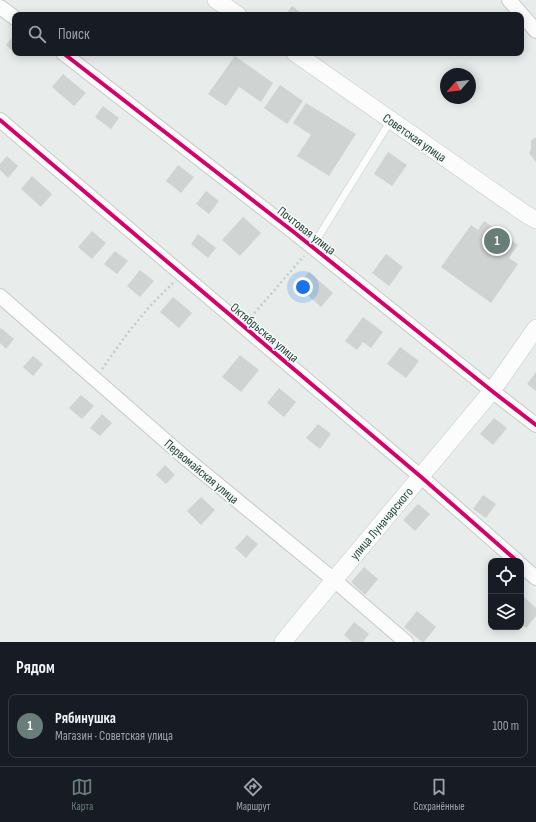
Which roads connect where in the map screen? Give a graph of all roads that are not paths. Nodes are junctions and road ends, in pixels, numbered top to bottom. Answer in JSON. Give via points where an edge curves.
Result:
{"nodes":[{"id":1,"x":216,"y":0,"type":"edge"},
{"id":2,"x":509,"y":0,"type":"edge"},
{"id":3,"x":0,"y":7,"type":"edge"},
{"id":4,"x":234,"y":12,"type":"edge"},
{"id":5,"x":519,"y":12,"type":"edge"},
{"id":6,"x":12,"y":16,"type":"edge"},
{"id":7,"x":524,"y":17,"type":"edge"},
{"id":8,"x":536,"y":31,"type":"edge"},
{"id":9,"x":67,"y":56,"type":"edge"},
{"id":10,"x":299,"y":56,"type":"edge"},
{"id":11,"x":0,"y":120,"type":"edge"},
{"id":12,"x":391,"y":120,"type":"junction"},
{"id":13,"x":536,"y":220,"type":"edge"},
{"id":14,"x":312,"y":247,"type":"junction"},
{"id":15,"x":0,"y":296,"type":"edge"},
{"id":16,"x":536,"y":328,"type":"edge"},
{"id":17,"x":492,"y":391,"type":"junction"},
{"id":18,"x":536,"y":425,"type":"edge"},
{"id":19,"x":420,"y":476,"type":"junction"},
{"id":20,"x":514,"y":558,"type":"edge"},
{"id":21,"x":524,"y":568,"type":"edge"},
{"id":22,"x":536,"y":578,"type":"edge"},
{"id":23,"x":334,"y":580,"type":"junction"},
{"id":24,"x":284,"y":642,"type":"edge"},
{"id":25,"x":406,"y":642,"type":"edge"}],
"edges":[{"from":1,"to":4,"type":"street"},
{"from":2,"to":5,"type":"street"},
{"from":3,"to":6,"type":"street"},
{"from":7,"to":8,"type":"street"},
{"from":9,"to":14,"type":"street","name":"Почтовая улица"},
{"from":10,"to":12,"type":"street","name":"Советская улица"},
{"from":11,"to":19,"type":"street","name":"Октябрьская улица"},
{"from":12,"to":13,"type":"street","name":"Советская улица"},
{"from":12,"to":14,"type":"lane"},
{"from":14,"to":17,"type":"street","name":"Почтовая улица"},
{"from":15,"to":23,"type":"street","name":"Первомайская улица","via":[[183,456]]},
{"from":16,"to":17,"type":"street","name":"улица Луначарского"},
{"from":17,"to":18,"type":"street","name":"Почтовая улица"},
{"from":17,"to":19,"type":"street","name":"улица Луначарского"},
{"from":19,"to":20,"type":"street","name":"Октябрьская улица"},
{"from":19,"to":23,"type":"street","name":"улица Луначарского"},
{"from":21,"to":22,"type":"street"},
{"from":23,"to":24,"type":"street","name":"улица Луначарского"},
{"from":23,"to":25,"type":"street","name":"Первомайская улица"}]}
